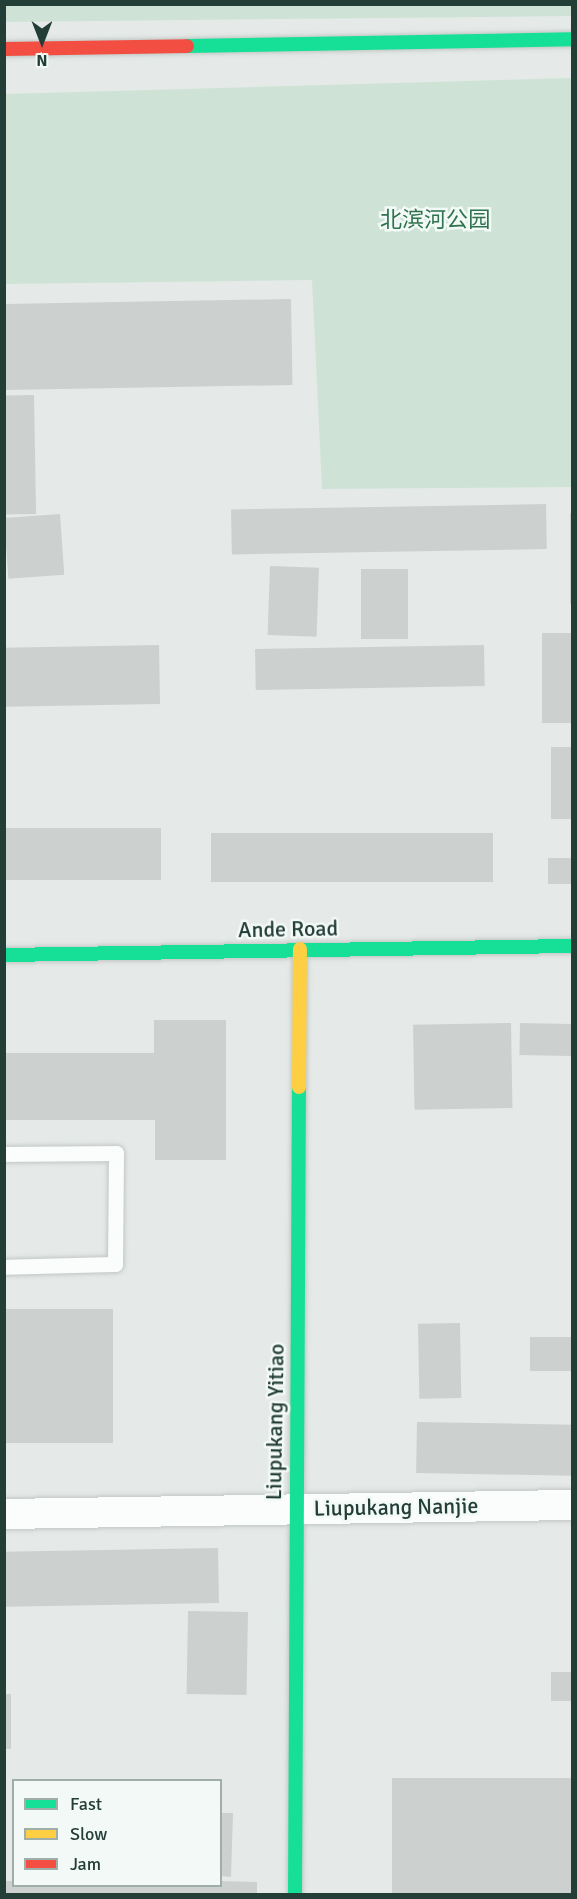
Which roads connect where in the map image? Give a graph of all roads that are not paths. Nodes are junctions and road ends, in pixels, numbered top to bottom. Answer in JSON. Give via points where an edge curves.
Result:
{"nodes":[{"id":1,"x":573,"y":39,"type":"edge"},
{"id":2,"x":4,"y":49,"type":"edge"},
{"id":3,"x":573,"y":946,"type":"edge"},
{"id":4,"x":300,"y":949,"type":"junction"},
{"id":5,"x":4,"y":955,"type":"edge"},
{"id":6,"x":4,"y":1154,"type":"edge"},
{"id":7,"x":4,"y":1267,"type":"edge"},
{"id":8,"x":573,"y":1505,"type":"edge"},
{"id":9,"x":295,"y":1508,"type":"junction"},
{"id":10,"x":4,"y":1514,"type":"edge"},
{"id":11,"x":295,"y":1894,"type":"edge"}],
"edges":[{"from":1,"to":2,"type":"street"},
{"from":3,"to":4,"type":"street","name":"Ande Road"},
{"from":4,"to":5,"type":"street","name":"Ande Road"},
{"from":4,"to":9,"type":"street","name":"Liupukang Yitiao"},
{"from":6,"to":7,"type":"lane","via":[[116,1153],[115,1264]]},
{"from":8,"to":9,"type":"street","name":"Liupukang Nanjie"},
{"from":9,"to":10,"type":"street","name":"Liupukang Nanjie"},
{"from":9,"to":11,"type":"street","name":"Liupukang Yitiao"}]}
